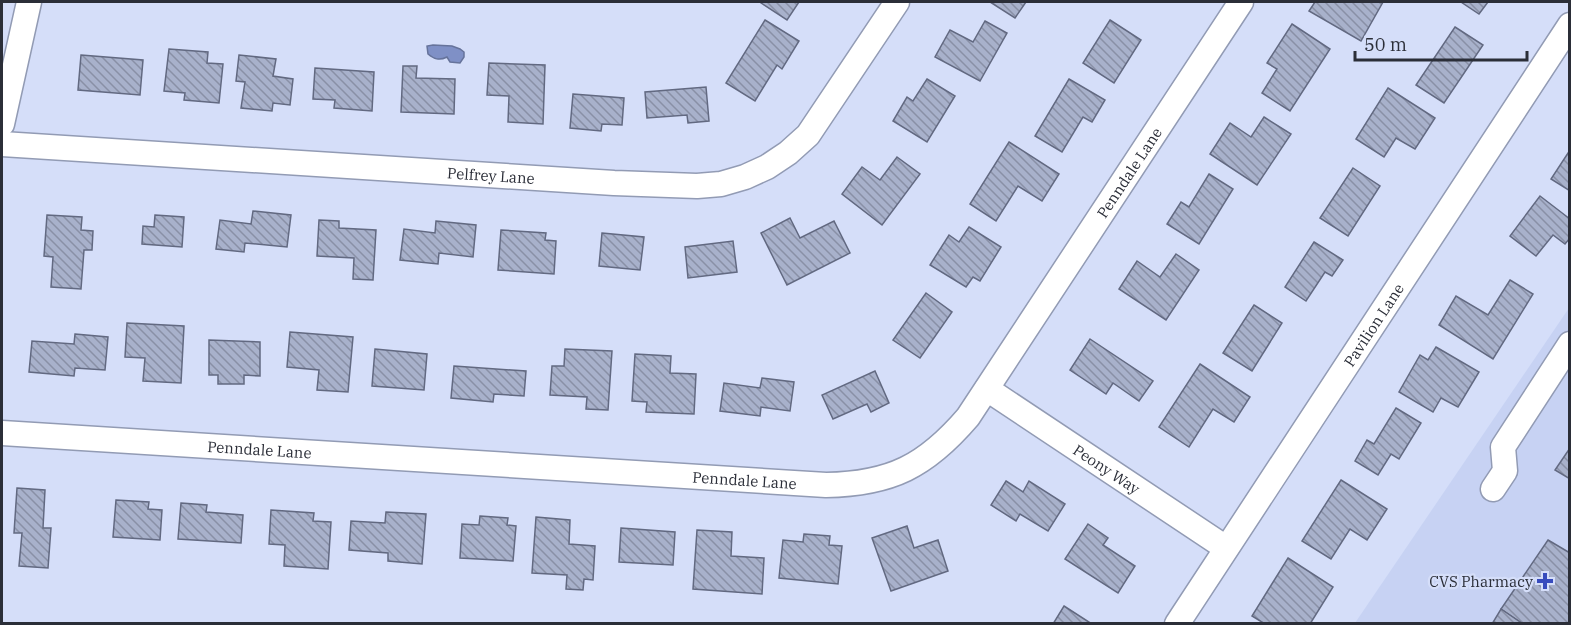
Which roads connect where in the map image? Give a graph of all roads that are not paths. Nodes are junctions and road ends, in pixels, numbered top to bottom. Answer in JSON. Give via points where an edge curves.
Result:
{"nodes":[{"id":1,"x":29,"y":2,"type":"edge"},
{"id":2,"x":897,"y":2,"type":"edge"},
{"id":3,"x":1241,"y":2,"type":"edge"},
{"id":4,"x":1569,"y":25,"type":"edge"},
{"id":5,"x":2,"y":124,"type":"edge"},
{"id":6,"x":2,"y":144,"type":"edge"},
{"id":7,"x":1569,"y":344,"type":"edge"},
{"id":8,"x":987,"y":389,"type":"junction"},
{"id":9,"x":2,"y":434,"type":"edge"},
{"id":10,"x":1493,"y":489,"type":"dead end"},
{"id":11,"x":1226,"y":548,"type":"junction"},
{"id":12,"x":1177,"y":624,"type":"edge"}],
"edges":[{"from":1,"to":5,"type":"street"},
{"from":2,"to":6,"type":"street","name":"Pelfrey Lane","via":[[808,135],[767,167],[722,184],[614,183]]},
{"from":3,"to":8,"type":"street","name":"Penndale Lane"},
{"from":4,"to":11,"type":"street","name":"Pavilion Lane"},
{"from":7,"to":10,"type":"street","via":[[1503,447],[1505,471]]},
{"from":8,"to":9,"type":"street","name":"Penndale Lane","via":[[950,439],[928,457],[879,480],[853,484]]},
{"from":8,"to":11,"type":"street","name":"Peony Way"},
{"from":11,"to":12,"type":"street","name":"Pavilion Lane"}]}
